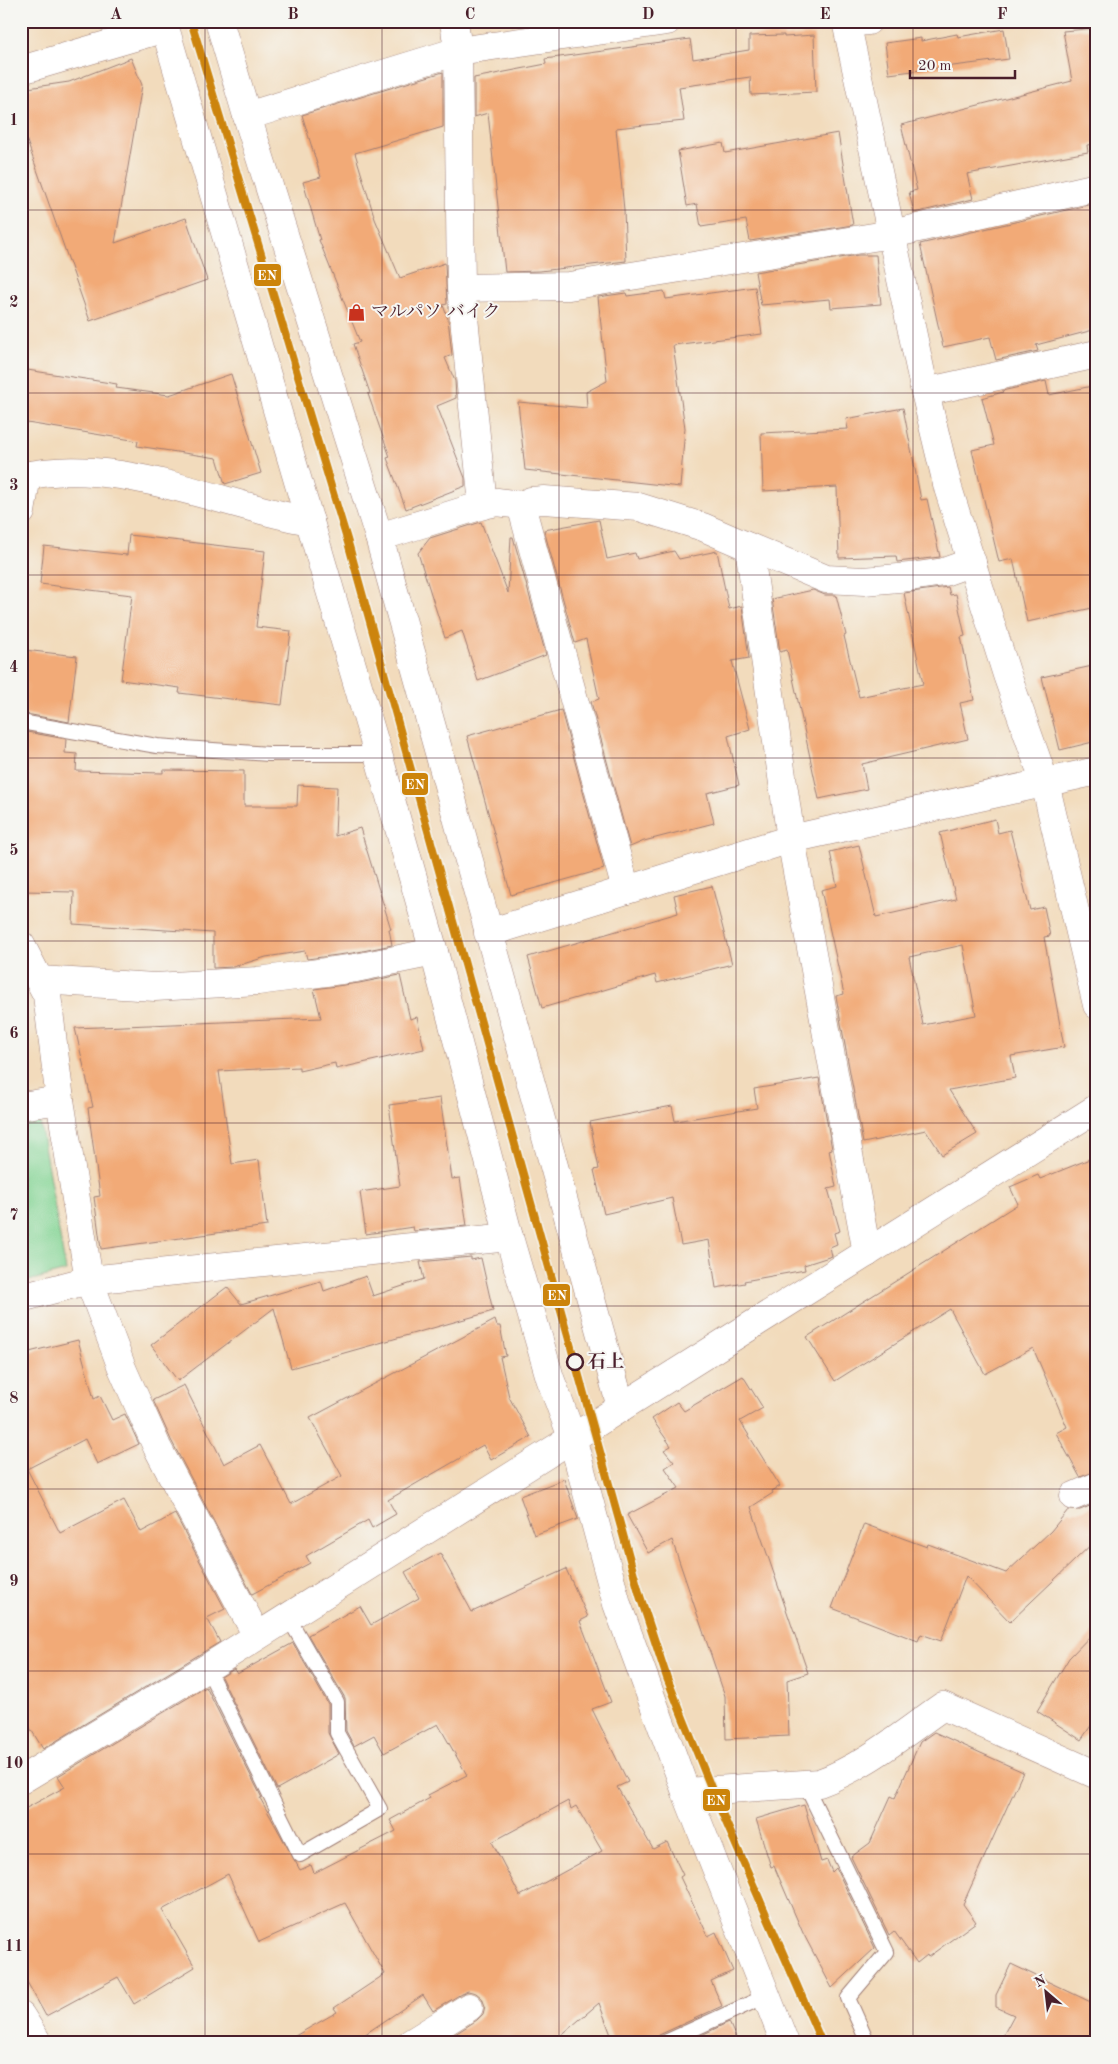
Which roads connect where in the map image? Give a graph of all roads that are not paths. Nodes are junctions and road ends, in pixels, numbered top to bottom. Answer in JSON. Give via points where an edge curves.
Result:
{"nodes":[{"id":1,"x":219,"y":21,"type":"edge"},
{"id":2,"x":454,"y":21,"type":"edge"},
{"id":3,"x":666,"y":21,"type":"edge"},
{"id":4,"x":853,"y":22,"type":"edge"},
{"id":5,"x":164,"y":24,"type":"edge"},
{"id":6,"x":458,"y":51,"type":"junction"},
{"id":7,"x":21,"y":70,"type":"edge"},
{"id":8,"x":246,"y":116,"type":"junction"},
{"id":9,"x":1097,"y":187,"type":"edge"},
{"id":10,"x":892,"y":234,"type":"junction"},
{"id":11,"x":461,"y":288,"type":"junction"},
{"id":12,"x":1097,"y":354,"type":"edge"},
{"id":13,"x":925,"y":392,"type":"junction"},
{"id":14,"x":24,"y":476,"type":"edge"},
{"id":15,"x":483,"y":505,"type":"junction"},
{"id":16,"x":521,"y":505,"type":"junction"},
{"id":17,"x":21,"y":512,"type":"edge"},
{"id":18,"x":310,"y":522,"type":"junction"},
{"id":19,"x":379,"y":537,"type":"junction"},
{"id":20,"x":749,"y":548,"type":"junction"},
{"id":21,"x":972,"y":562,"type":"junction"},
{"id":22,"x":21,"y":722,"type":"edge"},
{"id":23,"x":378,"y":754,"type":"junction"},
{"id":24,"x":1097,"y":771,"type":"edge"},
{"id":25,"x":1045,"y":783,"type":"junction"},
{"id":26,"x":791,"y":839,"type":"junction"},
{"id":27,"x":626,"y":890,"type":"junction"},
{"id":28,"x":488,"y":933,"type":"junction"},
{"id":29,"x":21,"y":945,"type":"edge"},
{"id":30,"x":434,"y":952,"type":"junction"},
{"id":31,"x":39,"y":980,"type":"junction"},
{"id":32,"x":1097,"y":1005,"type":"edge"},
{"id":33,"x":60,"y":1100,"type":"junction"},
{"id":34,"x":21,"y":1106,"type":"edge"},
{"id":35,"x":1097,"y":1108,"type":"edge"},
{"id":36,"x":509,"y":1237,"type":"junction"},
{"id":37,"x":867,"y":1253,"type":"junction"},
{"id":38,"x":89,"y":1280,"type":"junction"},
{"id":39,"x":21,"y":1298,"type":"edge"},
{"id":40,"x":621,"y":1407,"type":"junction"},
{"id":41,"x":572,"y":1437,"type":"junction"},
{"id":42,"x":288,"y":1617,"type":"junction"},
{"id":43,"x":257,"y":1636,"type":"junction"},
{"id":44,"x":207,"y":1668,"type":"junction"},
{"id":45,"x":1097,"y":1776,"type":"edge"},
{"id":46,"x":21,"y":1780,"type":"edge"},
{"id":47,"x":805,"y":1784,"type":"junction"},
{"id":48,"x":686,"y":1792,"type":"junction"},
{"id":49,"x":766,"y":1996,"type":"junction"},
{"id":50,"x":469,"y":2007,"type":"dead end"},
{"id":51,"x":21,"y":2016,"type":"edge"},
{"id":52,"x":38,"y":2043,"type":"edge"},
{"id":53,"x":411,"y":2043,"type":"edge"},
{"id":54,"x":663,"y":2043,"type":"edge"},
{"id":55,"x":785,"y":2043,"type":"edge"},
{"id":56,"x":868,"y":2043,"type":"edge"}],
"edges":[{"from":1,"to":8,"type":"street"},
{"from":2,"to":6,"type":"street"},
{"from":3,"to":6,"type":"street"},
{"from":4,"to":10,"type":"street"},
{"from":5,"to":7,"type":"street"},
{"from":5,"to":18,"type":"street"},
{"from":6,"to":8,"type":"street"},
{"from":6,"to":11,"type":"street"},
{"from":8,"to":19,"type":"street"},
{"from":9,"to":10,"type":"street"},
{"from":10,"to":11,"type":"street","via":[[569,286]]},
{"from":10,"to":13,"type":"street"},
{"from":11,"to":15,"type":"street"},
{"from":12,"to":13,"type":"street"},
{"from":13,"to":21,"type":"street","via":[[948,488]]},
{"from":14,"to":17,"type":"street"},
{"from":14,"to":18,"type":"street","via":[[64,471],[146,479]]},
{"from":15,"to":16,"type":"street","via":[[496,502]]},
{"from":15,"to":19,"type":"street"},
{"from":16,"to":20,"type":"street","via":[[544,500],[639,506],[703,527]]},
{"from":16,"to":27,"type":"street"},
{"from":18,"to":23,"type":"street"},
{"from":19,"to":28,"type":"street"},
{"from":20,"to":21,"type":"street","via":[[826,579],[910,576],[944,572]]},
{"from":20,"to":26,"type":"street"},
{"from":21,"to":25,"type":"street"},
{"from":22,"to":23,"type":"lane","via":[[157,746],[269,754]]},
{"from":23,"to":30,"type":"street"},
{"from":24,"to":25,"type":"street"},
{"from":25,"to":26,"type":"street"},
{"from":25,"to":32,"type":"street"},
{"from":26,"to":27,"type":"street"},
{"from":26,"to":37,"type":"street"},
{"from":27,"to":28,"type":"street"},
{"from":28,"to":40,"type":"street"},
{"from":29,"to":31,"type":"street"},
{"from":30,"to":31,"type":"street","via":[[356,968],[258,981],[154,987]]},
{"from":30,"to":36,"type":"street"},
{"from":31,"to":33,"type":"street","via":[[47,995]]},
{"from":33,"to":34,"type":"street"},
{"from":33,"to":38,"type":"street"},
{"from":35,"to":37,"type":"street"},
{"from":36,"to":38,"type":"street"},
{"from":36,"to":41,"type":"street","via":[[550,1378]]},
{"from":37,"to":40,"type":"street"},
{"from":38,"to":39,"type":"street"},
{"from":38,"to":43,"type":"street","via":[[122,1368],[157,1447]]},
{"from":40,"to":41,"type":"street"},
{"from":41,"to":42,"type":"street"},
{"from":41,"to":48,"type":"street","via":[[617,1604]]},
{"from":42,"to":43,"type":"street"},
{"from":42,"to":44,"type":"lane","via":[[337,1702],[338,1733],[380,1809],[300,1855]]},
{"from":43,"to":44,"type":"street"},
{"from":44,"to":46,"type":"street"},
{"from":45,"to":47,"type":"street","via":[[943,1706],[835,1778]]},
{"from":47,"to":48,"type":"street"},
{"from":47,"to":56,"type":"lane","via":[[888,1952],[848,1998]]},
{"from":48,"to":49,"type":"street"},
{"from":49,"to":54,"type":"lane"},
{"from":49,"to":55,"type":"street"},
{"from":50,"to":53,"type":"street"},
{"from":51,"to":52,"type":"street"}]}
